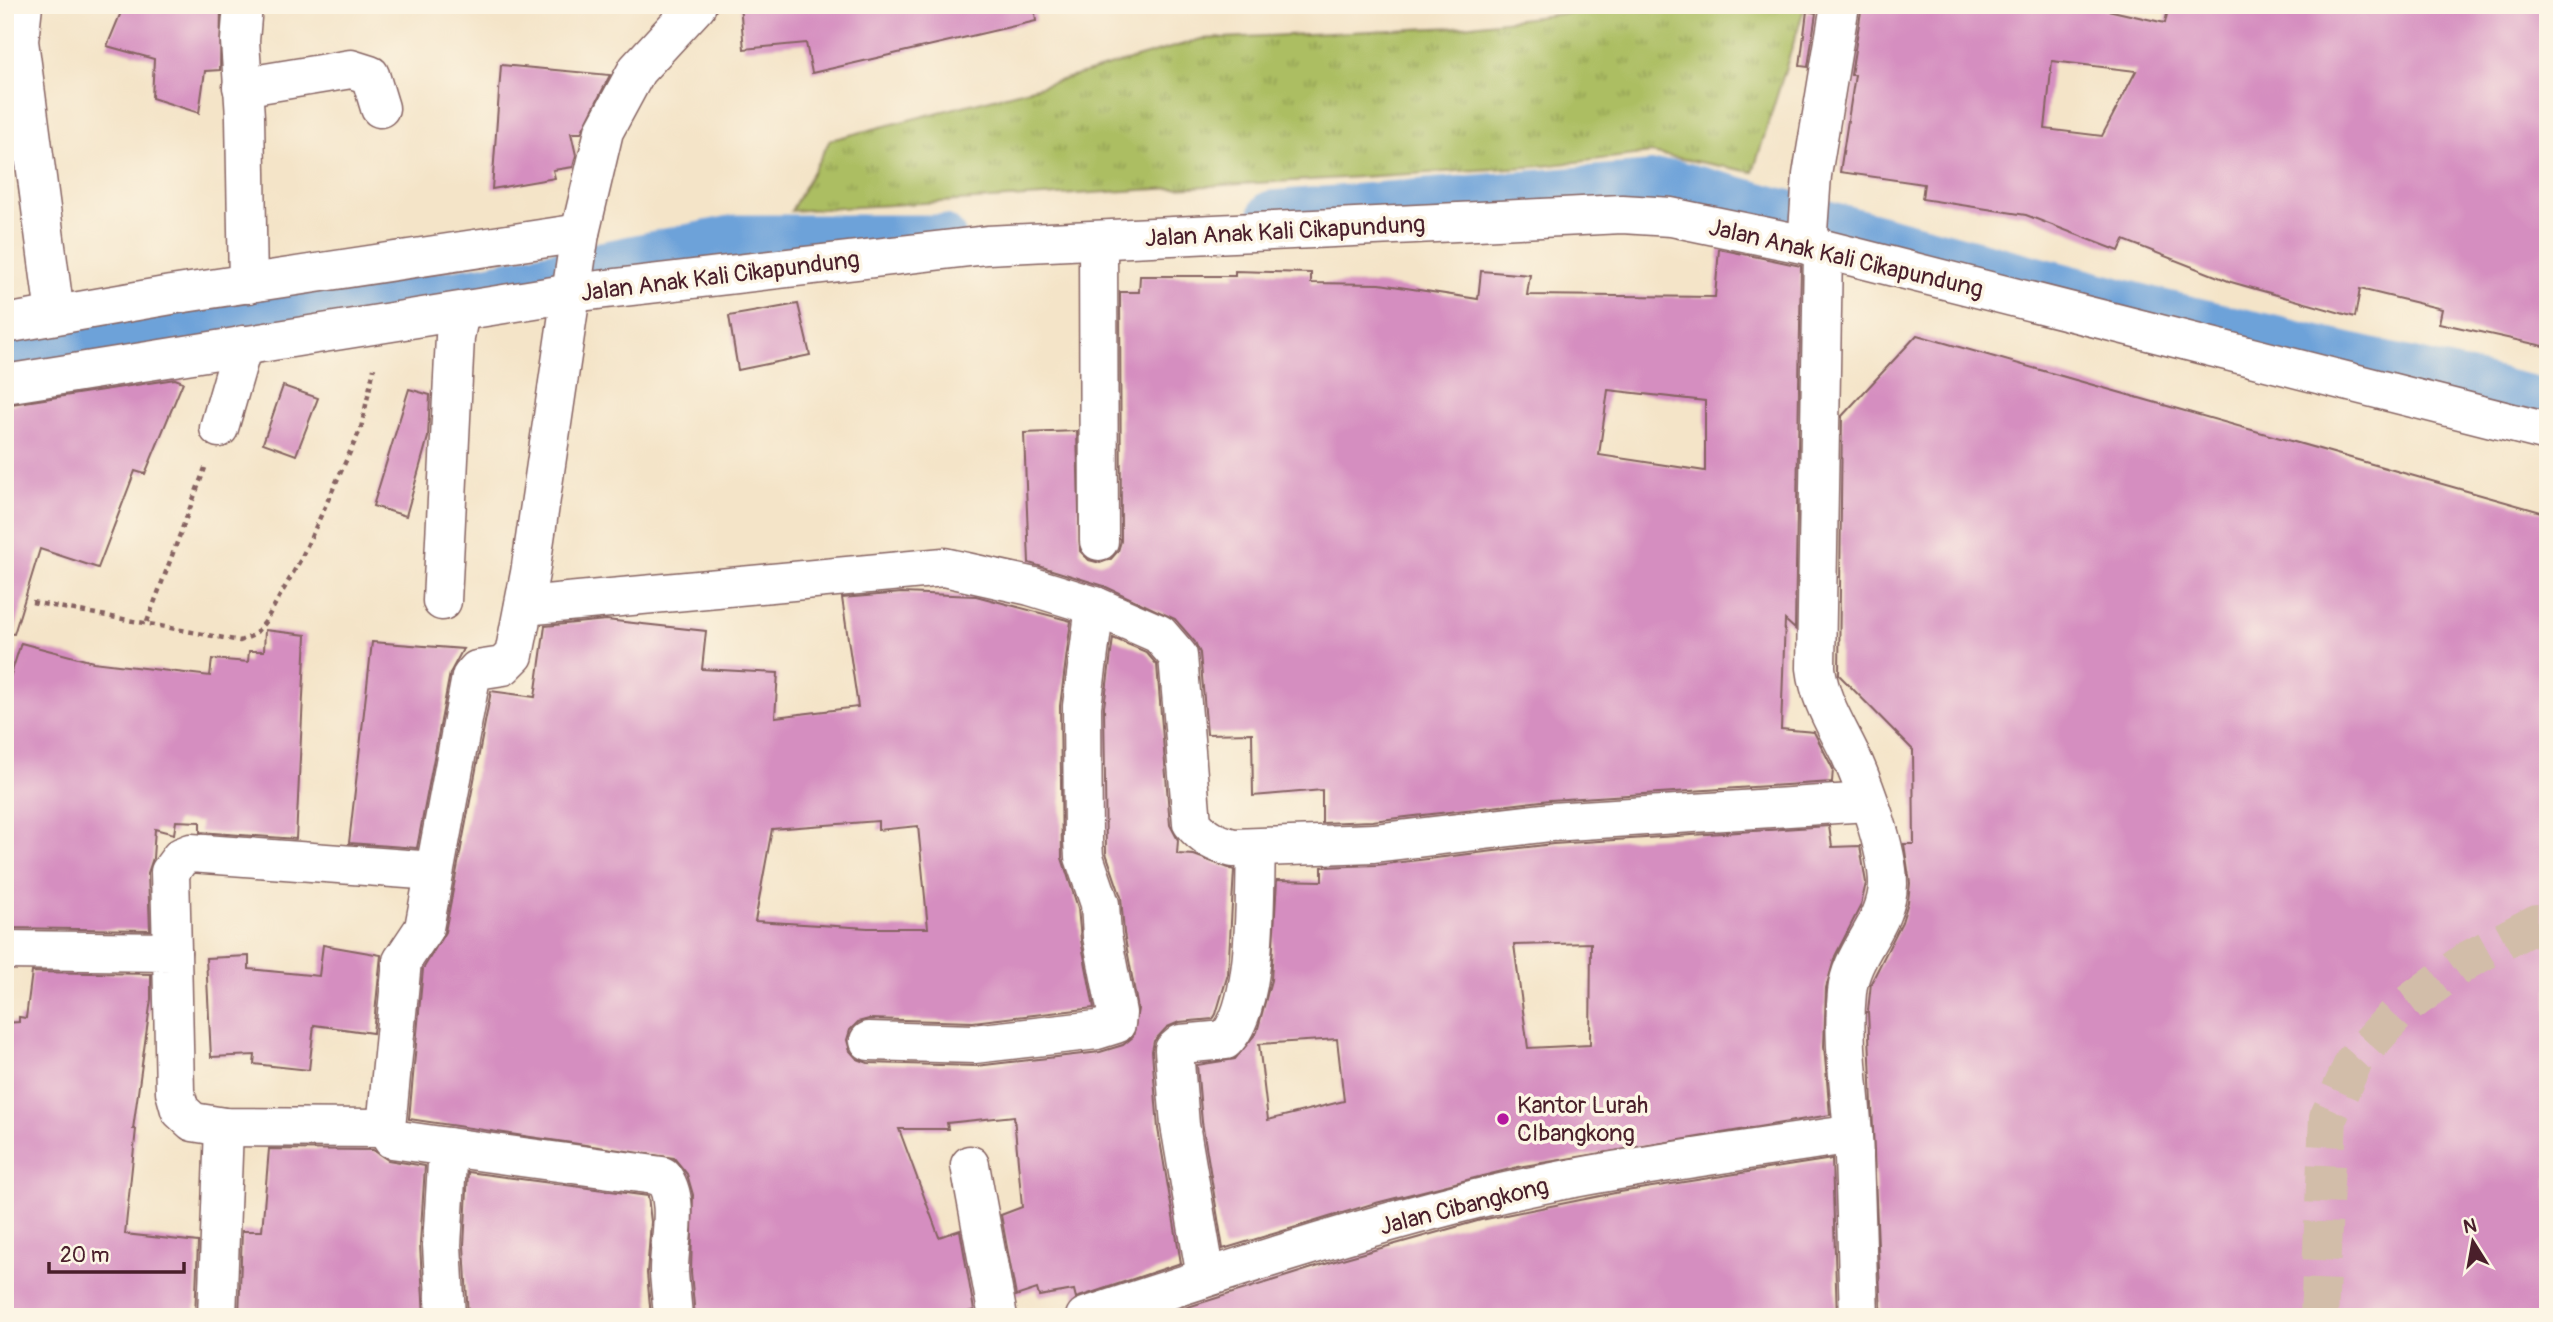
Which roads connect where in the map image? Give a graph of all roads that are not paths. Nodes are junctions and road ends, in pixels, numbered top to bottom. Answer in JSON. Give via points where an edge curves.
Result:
{"nodes":[{"id":1,"x":23,"y":5,"type":"edge"},
{"id":2,"x":243,"y":5,"type":"edge"},
{"id":3,"x":697,"y":5,"type":"edge"},
{"id":4,"x":1840,"y":5,"type":"edge"},
{"id":5,"x":242,"y":87,"type":"junction"},
{"id":6,"x":380,"y":108,"type":"dead end"},
{"id":7,"x":1812,"y":240,"type":"junction"},
{"id":8,"x":1098,"y":241,"type":"junction"},
{"id":9,"x":575,"y":264,"type":"junction"},
{"id":10,"x":248,"y":284,"type":"junction"},
{"id":11,"x":460,"y":312,"type":"junction"},
{"id":12,"x":55,"y":315,"type":"junction"},
{"id":13,"x":5,"y":324,"type":"edge"},
{"id":14,"x":243,"y":345,"type":"junction"},
{"id":15,"x":5,"y":384,"type":"edge"},
{"id":16,"x":219,"y":428,"type":"road end"},
{"id":17,"x":2548,"y":432,"type":"edge"},
{"id":18,"x":1100,"y":541,"type":"dead end"},
{"id":19,"x":442,"y":601,"type":"dead end"},
{"id":20,"x":1095,"y":606,"type":"junction"},
{"id":21,"x":524,"y":607,"type":"junction"},
{"id":22,"x":1868,"y":802,"type":"junction"},
{"id":23,"x":1256,"y":848,"type":"junction"},
{"id":24,"x":434,"y":871,"type":"junction"},
{"id":25,"x":5,"y":950,"type":"edge"},
{"id":26,"x":172,"y":952,"type":"junction"},
{"id":27,"x":869,"y":1041,"type":"dead end"},
{"id":28,"x":224,"y":1127,"type":"junction"},
{"id":29,"x":386,"y":1128,"type":"junction"},
{"id":30,"x":1853,"y":1135,"type":"junction"},
{"id":31,"x":448,"y":1147,"type":"junction"},
{"id":32,"x":970,"y":1165,"type":"dead end"},
{"id":33,"x":1206,"y":1278,"type":"junction"},
{"id":34,"x":1126,"y":1310,"type":"edge"},
{"id":35,"x":217,"y":1317,"type":"edge"},
{"id":36,"x":446,"y":1317,"type":"edge"},
{"id":37,"x":673,"y":1317,"type":"edge"},
{"id":38,"x":998,"y":1317,"type":"edge"},
{"id":39,"x":1085,"y":1317,"type":"edge"},
{"id":40,"x":1859,"y":1317,"type":"edge"}],
"edges":[{"from":1,"to":12,"type":"street","via":[[19,41]]},
{"from":2,"to":5,"type":"street"},
{"from":3,"to":9,"type":"street","via":[[637,70],[622,95],[595,160]]},
{"from":4,"to":7,"type":"street","via":[[1812,175]]},
{"from":5,"to":6,"type":"street","via":[[351,69],[370,75]]},
{"from":5,"to":10,"type":"street"},
{"from":7,"to":8,"type":"street","name":"Jalan Anak Kali Cikapundung","via":[[1671,217],[1622,214]]},
{"from":7,"to":17,"type":"street","name":"Jalan Anak Kali Cikapundung"},
{"from":7,"to":22,"type":"street","via":[[1816,668],[1823,704],[1857,768]]},
{"from":8,"to":9,"type":"street","name":"Jalan Anak Kali Cikapundung"},
{"from":8,"to":18,"type":"street"},
{"from":9,"to":10,"type":"street"},
{"from":9,"to":11,"type":"street","name":"Jalan Anak Kali Cikapundung"},
{"from":9,"to":21,"type":"street"},
{"from":10,"to":12,"type":"street"},
{"from":11,"to":14,"type":"street","name":"Jalan Anak Kali Cikapundung"},
{"from":11,"to":19,"type":"street"},
{"from":12,"to":13,"type":"street"},
{"from":14,"to":15,"type":"street","name":"Jalan Anak Kali Cikapundung"},
{"from":14,"to":16,"type":"street"},
{"from":20,"to":21,"type":"street","via":[[944,567]]},
{"from":20,"to":23,"type":"street","via":[[1159,634],[1171,645],[1178,656],[1192,823],[1213,842]]},
{"from":20,"to":27,"type":"street","via":[[1082,706],[1083,839],[1084,857],[1100,904],[1116,1024],[974,1044]]},
{"from":21,"to":24,"type":"street","via":[[511,661],[495,669],[474,671],[467,686]]},
{"from":22,"to":23,"type":"street","via":[[1551,822],[1374,844]]},
{"from":22,"to":30,"type":"street","via":[[1888,883],[1878,924],[1856,956],[1847,987],[1844,1027]]},
{"from":23,"to":33,"type":"street","via":[[1250,976],[1241,1009],[1224,1040],[1181,1044],[1174,1050],[1180,1125]]},
{"from":24,"to":26,"type":"street","via":[[191,853],[181,857],[170,873]]},
{"from":24,"to":29,"type":"street","via":[[424,928],[402,961]]},
{"from":25,"to":26,"type":"street"},
{"from":26,"to":28,"type":"street","via":[[175,1092],[180,1110],[193,1122]]},
{"from":28,"to":29,"type":"street"},
{"from":28,"to":35,"type":"street"},
{"from":29,"to":31,"type":"street","via":[[392,1139]]},
{"from":30,"to":33,"type":"street","name":"Jalan Cibangkong","via":[[1478,1199]]},
{"from":30,"to":40,"type":"street"},
{"from":31,"to":36,"type":"street","via":[[442,1245]]},
{"from":31,"to":37,"type":"street","via":[[662,1176],[670,1185],[672,1200],[669,1272]]},
{"from":32,"to":38,"type":"street"},
{"from":33,"to":34,"type":"street","name":"Jalan Cibangkong"},
{"from":34,"to":39,"type":"street","name":"Jalan Cibangkong"}]}
